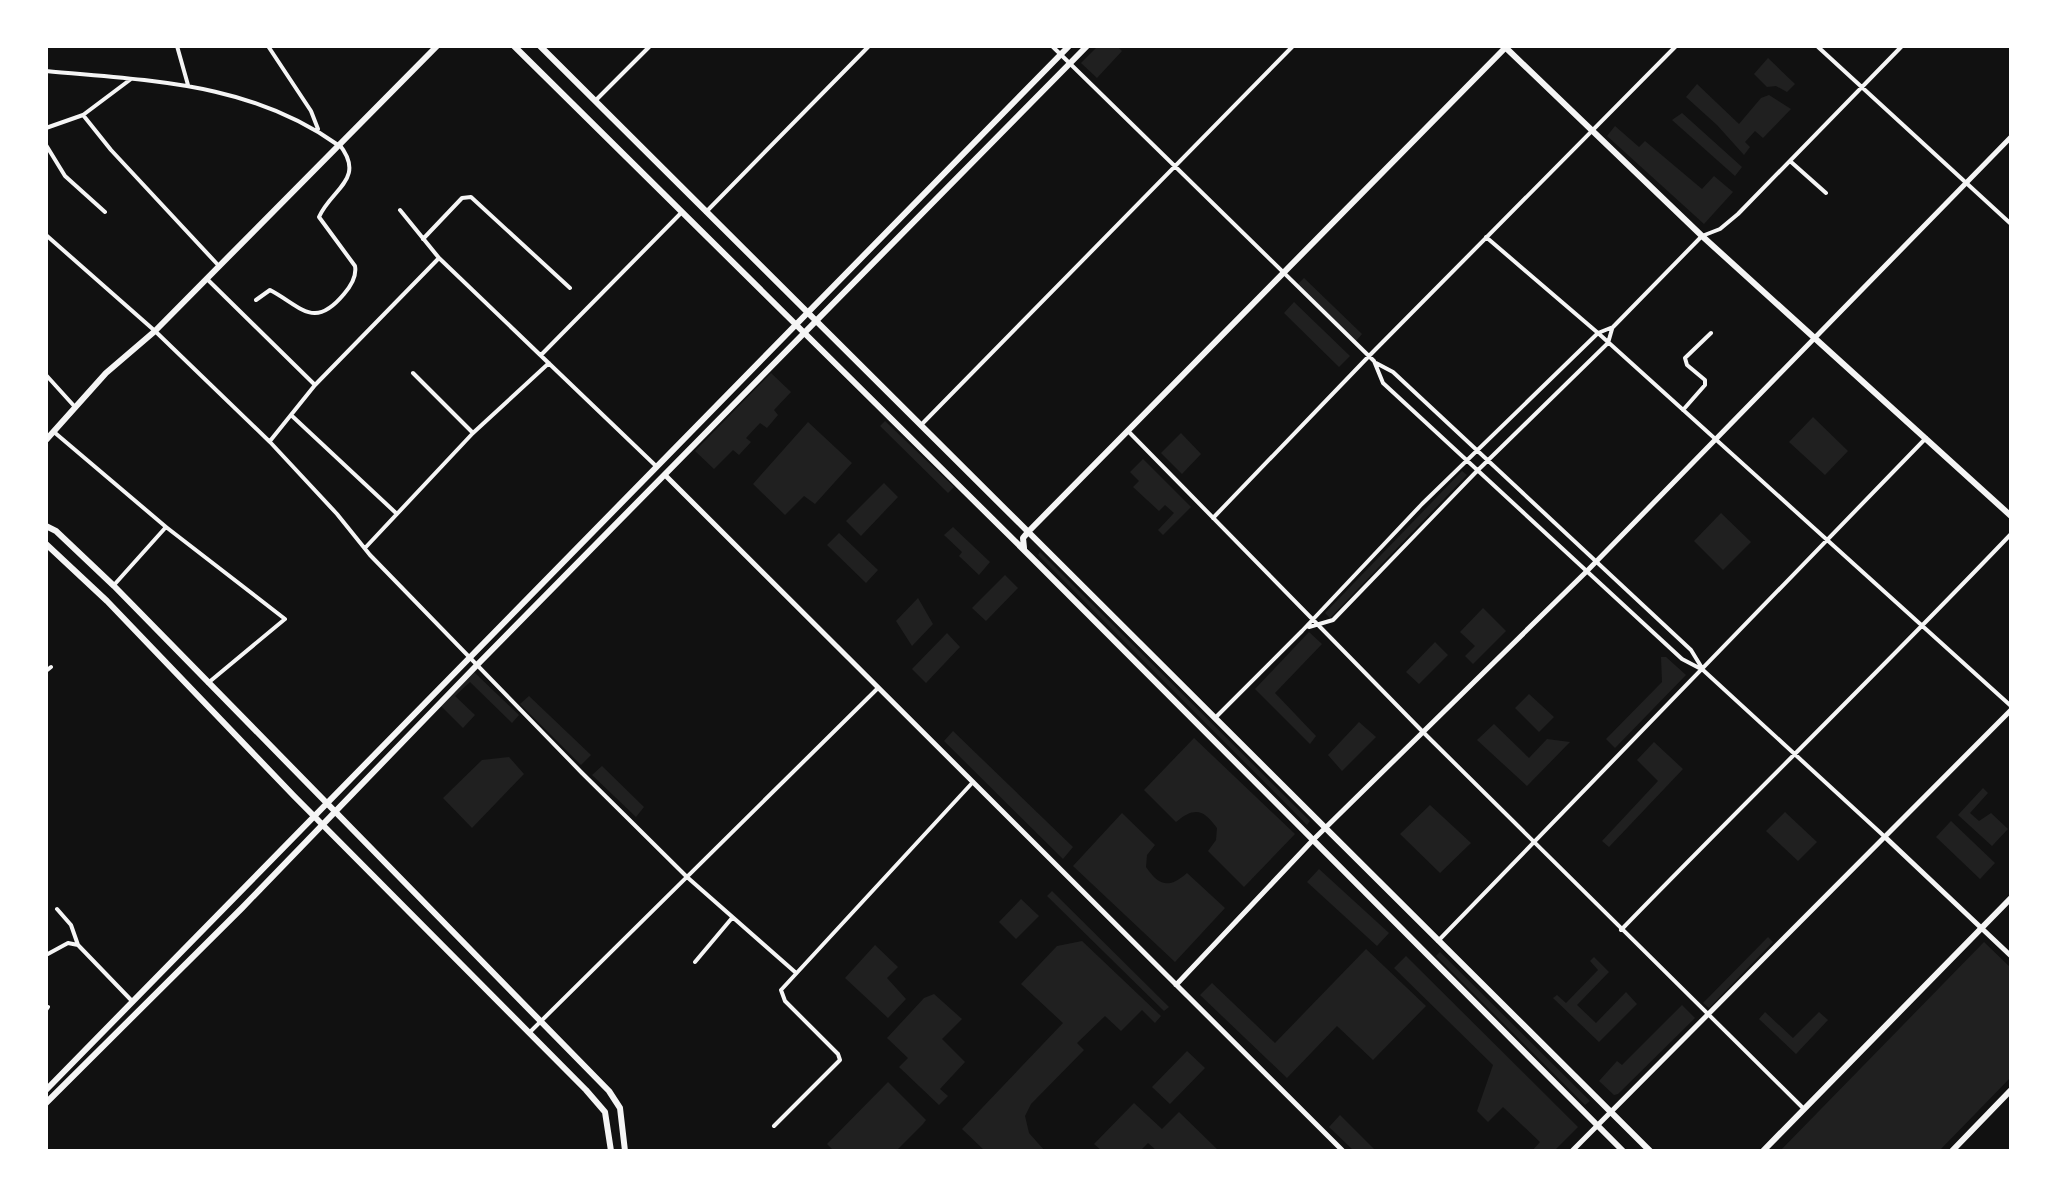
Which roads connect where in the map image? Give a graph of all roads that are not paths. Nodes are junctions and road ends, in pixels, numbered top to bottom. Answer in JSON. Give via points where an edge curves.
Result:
{"nodes":[{"id":1,"x":177,"y":46,"type":"edge"},
{"id":2,"x":268,"y":46,"type":"edge"},
{"id":3,"x":437,"y":46,"type":"edge"},
{"id":4,"x":514,"y":46,"type":"edge"},
{"id":5,"x":540,"y":46,"type":"edge"},
{"id":6,"x":650,"y":46,"type":"edge"},
{"id":7,"x":869,"y":46,"type":"edge"},
{"id":8,"x":1052,"y":46,"type":"edge"},
{"id":9,"x":1069,"y":46,"type":"edge"},
{"id":10,"x":1087,"y":46,"type":"edge"},
{"id":11,"x":1293,"y":46,"type":"edge"},
{"id":12,"x":1676,"y":46,"type":"edge"},
{"id":13,"x":1817,"y":46,"type":"edge"},
{"id":14,"x":1902,"y":46,"type":"edge"},
{"id":15,"x":1505,"y":47,"type":"edge"},
{"id":16,"x":1061,"y":55,"type":"junction"},
{"id":17,"x":1070,"y":64,"type":"junction"},
{"id":18,"x":46,"y":71,"type":"edge"},
{"id":19,"x":131,"y":79,"type":"junction"},
{"id":20,"x":188,"y":85,"type":"junction"},
{"id":21,"x":1862,"y":87,"type":"junction"},
{"id":22,"x":595,"y":101,"type":"junction"},
{"id":23,"x":83,"y":115,"type":"junction"},
{"id":24,"x":46,"y":128,"type":"edge"},
{"id":25,"x":1592,"y":131,"type":"junction"},
{"id":26,"x":320,"y":132,"type":"junction"},
{"id":27,"x":2011,"y":137,"type":"edge"},
{"id":28,"x":46,"y":145,"type":"edge"},
{"id":29,"x":339,"y":145,"type":"junction"},
{"id":30,"x":1790,"y":161,"type":"junction"},
{"id":31,"x":1175,"y":165,"type":"junction"},
{"id":32,"x":1967,"y":183,"type":"junction"},
{"id":33,"x":1826,"y":193,"type":"dead end"},
{"id":34,"x":400,"y":210,"type":"dead end"},
{"id":35,"x":105,"y":212,"type":"dead end"},
{"id":36,"x":682,"y":212,"type":"junction"},
{"id":37,"x":706,"y":212,"type":"junction"},
{"id":38,"x":2011,"y":224,"type":"edge"},
{"id":39,"x":46,"y":235,"type":"edge"},
{"id":40,"x":1702,"y":236,"type":"junction"},
{"id":41,"x":1486,"y":237,"type":"junction"},
{"id":42,"x":423,"y":239,"type":"junction"},
{"id":43,"x":439,"y":258,"type":"junction"},
{"id":44,"x":219,"y":266,"type":"junction"},
{"id":45,"x":1284,"y":273,"type":"junction"},
{"id":46,"x":207,"y":279,"type":"junction"},
{"id":47,"x":570,"y":288,"type":"dead end"},
{"id":48,"x":256,"y":300,"type":"dead end"},
{"id":49,"x":807,"y":312,"type":"junction"},
{"id":50,"x":817,"y":322,"type":"junction"},
{"id":51,"x":795,"y":324,"type":"junction"},
{"id":52,"x":1613,"y":327,"type":"junction"},
{"id":53,"x":155,"y":331,"type":"junction"},
{"id":54,"x":1598,"y":333,"type":"junction"},
{"id":55,"x":1711,"y":333,"type":"dead end"},
{"id":56,"x":806,"y":335,"type":"junction"},
{"id":57,"x":1814,"y":337,"type":"junction"},
{"id":58,"x":1608,"y":343,"type":"junction"},
{"id":59,"x":541,"y":355,"type":"junction"},
{"id":60,"x":1369,"y":356,"type":"junction"},
{"id":61,"x":1374,"y":361,"type":"junction"},
{"id":62,"x":549,"y":363,"type":"junction"},
{"id":63,"x":413,"y":373,"type":"dead end"},
{"id":64,"x":46,"y":375,"type":"edge"},
{"id":65,"x":315,"y":385,"type":"junction"},
{"id":66,"x":886,"y":390,"type":"junction"},
{"id":67,"x":874,"y":402,"type":"junction"},
{"id":68,"x":75,"y":407,"type":"junction"},
{"id":69,"x":1683,"y":410,"type":"junction"},
{"id":70,"x":291,"y":415,"type":"junction"},
{"id":71,"x":921,"y":425,"type":"junction"},
{"id":72,"x":1128,"y":430,"type":"junction"},
{"id":73,"x":54,"y":432,"type":"junction"},
{"id":74,"x":473,"y":433,"type":"junction"},
{"id":75,"x":1714,"y":438,"type":"junction"},
{"id":76,"x":1926,"y":438,"type":"junction"},
{"id":77,"x":46,"y":440,"type":"edge"},
{"id":78,"x":270,"y":442,"type":"junction"},
{"id":79,"x":1478,"y":451,"type":"junction"},
{"id":80,"x":1488,"y":460,"type":"junction"},
{"id":81,"x":1466,"y":462,"type":"junction"},
{"id":82,"x":656,"y":466,"type":"junction"},
{"id":83,"x":1476,"y":472,"type":"junction"},
{"id":84,"x":665,"y":475,"type":"junction"},
{"id":85,"x":397,"y":514,"type":"junction"},
{"id":86,"x":2011,"y":516,"type":"edge"},
{"id":87,"x":1213,"y":518,"type":"junction"},
{"id":88,"x":46,"y":526,"type":"edge"},
{"id":89,"x":166,"y":527,"type":"junction"},
{"id":90,"x":1028,"y":532,"type":"junction"},
{"id":91,"x":2011,"y":534,"type":"edge"},
{"id":92,"x":1829,"y":541,"type":"junction"},
{"id":93,"x":46,"y":544,"type":"edge"},
{"id":94,"x":364,"y":549,"type":"junction"},
{"id":95,"x":1025,"y":552,"type":"junction"},
{"id":96,"x":1597,"y":560,"type":"junction"},
{"id":97,"x":1586,"y":572,"type":"junction"},
{"id":98,"x":114,"y":586,"type":"junction"},
{"id":99,"x":1313,"y":619,"type":"junction"},
{"id":100,"x":1319,"y":625,"type":"junction"},
{"id":101,"x":1923,"y":626,"type":"junction"},
{"id":102,"x":153,"y":627,"type":"junction"},
{"id":103,"x":1306,"y":627,"type":"junction"},
{"id":104,"x":141,"y":638,"type":"junction"},
{"id":105,"x":469,"y":657,"type":"junction"},
{"id":106,"x":477,"y":665,"type":"junction"},
{"id":107,"x":1703,"y":670,"type":"junction"},
{"id":108,"x":208,"y":683,"type":"junction"},
{"id":109,"x":878,"y":688,"type":"junction"},
{"id":110,"x":2011,"y":708,"type":"edge"},
{"id":111,"x":1215,"y":718,"type":"junction"},
{"id":112,"x":1423,"y":732,"type":"junction"},
{"id":113,"x":1795,"y":752,"type":"junction"},
{"id":114,"x":973,"y":782,"type":"junction"},
{"id":115,"x":330,"y":801,"type":"junction"},
{"id":116,"x":338,"y":809,"type":"junction"},
{"id":117,"x":315,"y":816,"type":"junction"},
{"id":118,"x":326,"y":827,"type":"junction"},
{"id":119,"x":1325,"y":828,"type":"junction"},
{"id":120,"x":1885,"y":837,"type":"junction"},
{"id":121,"x":1313,"y":840,"type":"junction"},
{"id":122,"x":1534,"y":841,"type":"junction"},
{"id":123,"x":687,"y":877,"type":"junction"},
{"id":124,"x":2011,"y":898,"type":"edge"},
{"id":125,"x":57,"y":909,"type":"dead end"},
{"id":126,"x":732,"y":918,"type":"junction"},
{"id":127,"x":1981,"y":929,"type":"junction"},
{"id":128,"x":1621,"y":930,"type":"junction"},
{"id":129,"x":1438,"y":941,"type":"junction"},
{"id":130,"x":78,"y":945,"type":"junction"},
{"id":131,"x":1425,"y":954,"type":"junction"},
{"id":132,"x":46,"y":955,"type":"edge"},
{"id":133,"x":2011,"y":956,"type":"edge"},
{"id":134,"x":695,"y":962,"type":"dead end"},
{"id":135,"x":795,"y":972,"type":"junction"},
{"id":136,"x":1176,"y":985,"type":"junction"},
{"id":137,"x":134,"y":1002,"type":"junction"},
{"id":138,"x":1707,"y":1016,"type":"junction"},
{"id":139,"x":541,"y":1021,"type":"junction"},
{"id":140,"x":529,"y":1033,"type":"junction"},
{"id":141,"x":46,"y":1090,"type":"edge"},
{"id":142,"x":2011,"y":1090,"type":"edge"},
{"id":143,"x":46,"y":1103,"type":"edge"},
{"id":144,"x":620,"y":1108,"type":"junction"},
{"id":145,"x":1804,"y":1109,"type":"junction"},
{"id":146,"x":605,"y":1112,"type":"junction"},
{"id":147,"x":1611,"y":1112,"type":"junction"},
{"id":148,"x":1597,"y":1125,"type":"junction"},
{"id":149,"x":774,"y":1126,"type":"dead end"},
{"id":150,"x":611,"y":1151,"type":"edge"},
{"id":151,"x":625,"y":1151,"type":"edge"},
{"id":152,"x":1343,"y":1151,"type":"edge"},
{"id":153,"x":1572,"y":1151,"type":"edge"},
{"id":154,"x":1623,"y":1151,"type":"edge"},
{"id":155,"x":1650,"y":1151,"type":"edge"},
{"id":156,"x":1763,"y":1151,"type":"edge"},
{"id":157,"x":1952,"y":1151,"type":"edge"}],
"edges":[{"from":1,"to":20,"type":"street"},
{"from":2,"to":26,"type":"street"},
{"from":3,"to":29,"type":"main road"},
{"from":4,"to":36,"type":"main road"},
{"from":5,"to":22,"type":"main road"},
{"from":6,"to":22,"type":"street"},
{"from":7,"to":37,"type":"street"},
{"from":8,"to":16,"type":"street"},
{"from":9,"to":16,"type":"main road"},
{"from":10,"to":17,"type":"main road"},
{"from":11,"to":31,"type":"street"},
{"from":12,"to":25,"type":"street"},
{"from":13,"to":21,"type":"street"},
{"from":14,"to":21,"type":"street"},
{"from":15,"to":25,"type":"main road"},
{"from":15,"to":45,"type":"main road"},
{"from":16,"to":17,"type":"street"},
{"from":16,"to":49,"type":"main road"},
{"from":17,"to":31,"type":"street"},
{"from":17,"to":50,"type":"main road"},
{"from":18,"to":19,"type":"street"},
{"from":19,"to":20,"type":"street"},
{"from":19,"to":23,"type":"street"},
{"from":20,"to":26,"type":"street","via":[[252,100]]},
{"from":21,"to":30,"type":"street"},
{"from":21,"to":32,"type":"street"},
{"from":22,"to":37,"type":"main road"},
{"from":23,"to":24,"type":"street"},
{"from":23,"to":44,"type":"street"},
{"from":25,"to":40,"type":"main road"},
{"from":25,"to":41,"type":"street"},
{"from":26,"to":29,"type":"street"},
{"from":27,"to":32,"type":"street"},
{"from":28,"to":35,"type":"street","via":[[65,176]]},
{"from":29,"to":44,"type":"main road"},
{"from":29,"to":48,"type":"street","via":[[350,159],[350,169],[338,195],[319,217],[355,266],[350,288],[322,314],[311,314],[270,290]]},
{"from":30,"to":33,"type":"street"},
{"from":30,"to":40,"type":"street","via":[[1725,225]]},
{"from":31,"to":45,"type":"street"},
{"from":31,"to":71,"type":"street"},
{"from":32,"to":38,"type":"street"},
{"from":32,"to":57,"type":"street"},
{"from":34,"to":42,"type":"street"},
{"from":36,"to":51,"type":"main road"},
{"from":36,"to":59,"type":"street"},
{"from":37,"to":49,"type":"main road"},
{"from":39,"to":53,"type":"street"},
{"from":40,"to":52,"type":"street"},
{"from":40,"to":57,"type":"main road"},
{"from":41,"to":54,"type":"street"},
{"from":41,"to":60,"type":"street"},
{"from":42,"to":43,"type":"street"},
{"from":42,"to":47,"type":"street","via":[[462,198],[471,197]]},
{"from":43,"to":59,"type":"street"},
{"from":43,"to":65,"type":"street"},
{"from":44,"to":46,"type":"main road"},
{"from":45,"to":60,"type":"street"},
{"from":45,"to":72,"type":"main road"},
{"from":46,"to":53,"type":"main road"},
{"from":46,"to":65,"type":"street"},
{"from":49,"to":50,"type":"main road"},
{"from":49,"to":51,"type":"main road"},
{"from":50,"to":56,"type":"main road"},
{"from":50,"to":66,"type":"main road"},
{"from":51,"to":56,"type":"main road"},
{"from":51,"to":82,"type":"main road"},
{"from":52,"to":54,"type":"street"},
{"from":52,"to":58,"type":"street"},
{"from":53,"to":68,"type":"main road"},
{"from":53,"to":78,"type":"street"},
{"from":54,"to":58,"type":"street"},
{"from":54,"to":79,"type":"street"},
{"from":55,"to":69,"type":"street","via":[[1685,358],[1705,385]]},
{"from":56,"to":67,"type":"main road"},
{"from":56,"to":84,"type":"main road"},
{"from":57,"to":75,"type":"street"},
{"from":57,"to":76,"type":"main road"},
{"from":58,"to":69,"type":"street"},
{"from":58,"to":80,"type":"street"},
{"from":59,"to":62,"type":"street"},
{"from":60,"to":61,"type":"street"},
{"from":60,"to":87,"type":"street"},
{"from":61,"to":79,"type":"street","via":[[1393,372]]},
{"from":61,"to":81,"type":"street","via":[[1383,383]]},
{"from":62,"to":74,"type":"street"},
{"from":62,"to":82,"type":"street"},
{"from":63,"to":74,"type":"street"},
{"from":64,"to":68,"type":"street"},
{"from":65,"to":70,"type":"street"},
{"from":66,"to":67,"type":"main road"},
{"from":66,"to":71,"type":"main road"},
{"from":67,"to":95,"type":"main road"},
{"from":68,"to":73,"type":"main road"},
{"from":69,"to":75,"type":"street"},
{"from":70,"to":78,"type":"street"},
{"from":70,"to":85,"type":"street"},
{"from":71,"to":90,"type":"main road"},
{"from":72,"to":87,"type":"street"},
{"from":72,"to":90,"type":"main road"},
{"from":73,"to":77,"type":"main road"},
{"from":73,"to":89,"type":"street"},
{"from":74,"to":85,"type":"street"},
{"from":75,"to":92,"type":"street"},
{"from":75,"to":96,"type":"street"},
{"from":76,"to":86,"type":"main road"},
{"from":76,"to":92,"type":"street"},
{"from":78,"to":94,"type":"street"},
{"from":79,"to":80,"type":"street"},
{"from":79,"to":81,"type":"street"},
{"from":80,"to":83,"type":"street"},
{"from":80,"to":96,"type":"street"},
{"from":81,"to":83,"type":"street"},
{"from":81,"to":99,"type":"street"},
{"from":82,"to":105,"type":"main road"},
{"from":83,"to":97,"type":"street"},
{"from":83,"to":100,"type":"street","via":[[1333,620]]},
{"from":84,"to":106,"type":"main road"},
{"from":84,"to":109,"type":"street"},
{"from":85,"to":94,"type":"street"},
{"from":87,"to":99,"type":"street"},
{"from":88,"to":98,"type":"main road"},
{"from":89,"to":98,"type":"street"},
{"from":89,"to":108,"type":"street","via":[[285,619]]},
{"from":90,"to":95,"type":"main road","via":[[1022,543]]},
{"from":90,"to":111,"type":"main road"},
{"from":91,"to":101,"type":"street"},
{"from":92,"to":101,"type":"street"},
{"from":92,"to":107,"type":"street"},
{"from":93,"to":104,"type":"main road"},
{"from":94,"to":105,"type":"street"},
{"from":95,"to":121,"type":"main road"},
{"from":96,"to":97,"type":"street"},
{"from":96,"to":107,"type":"street","via":[[1691,650]]},
{"from":97,"to":107,"type":"street","via":[[1682,659]]},
{"from":97,"to":112,"type":"street"},
{"from":98,"to":102,"type":"main road"},
{"from":99,"to":100,"type":"street"},
{"from":99,"to":103,"type":"street"},
{"from":100,"to":103,"type":"street"},
{"from":100,"to":112,"type":"street"},
{"from":101,"to":110,"type":"street"},
{"from":101,"to":113,"type":"street"},
{"from":102,"to":104,"type":"main road"},
{"from":102,"to":108,"type":"main road"},
{"from":103,"to":111,"type":"street"},
{"from":104,"to":117,"type":"main road"},
{"from":105,"to":106,"type":"street"},
{"from":105,"to":115,"type":"main road"},
{"from":106,"to":116,"type":"main road"},
{"from":106,"to":123,"type":"street"},
{"from":107,"to":113,"type":"street"},
{"from":107,"to":122,"type":"street"},
{"from":108,"to":115,"type":"main road"},
{"from":109,"to":114,"type":"street"},
{"from":109,"to":123,"type":"street"},
{"from":110,"to":120,"type":"street"},
{"from":111,"to":119,"type":"main road"},
{"from":112,"to":119,"type":"street"},
{"from":112,"to":122,"type":"street"},
{"from":113,"to":120,"type":"street"},
{"from":113,"to":128,"type":"street"},
{"from":114,"to":135,"type":"street"},
{"from":114,"to":136,"type":"street"},
{"from":115,"to":116,"type":"main road"},
{"from":115,"to":117,"type":"main road"},
{"from":116,"to":118,"type":"main road"},
{"from":116,"to":139,"type":"main road"},
{"from":117,"to":118,"type":"main road"},
{"from":117,"to":137,"type":"main road"},
{"from":118,"to":140,"type":"main road"},
{"from":118,"to":143,"type":"main road","via":[[314,833]]},
{"from":119,"to":121,"type":"street"},
{"from":119,"to":129,"type":"main road"},
{"from":120,"to":127,"type":"street"},
{"from":120,"to":138,"type":"street"},
{"from":121,"to":131,"type":"main road"},
{"from":121,"to":136,"type":"street"},
{"from":122,"to":128,"type":"street"},
{"from":122,"to":129,"type":"street"},
{"from":123,"to":126,"type":"street"},
{"from":123,"to":139,"type":"street"},
{"from":124,"to":127,"type":"main road"},
{"from":125,"to":130,"type":"street","via":[[71,925]]},
{"from":126,"to":134,"type":"street"},
{"from":126,"to":135,"type":"street"},
{"from":127,"to":133,"type":"street"},
{"from":127,"to":145,"type":"main road"},
{"from":128,"to":138,"type":"street"},
{"from":129,"to":131,"type":"main road"},
{"from":129,"to":147,"type":"main road"},
{"from":130,"to":132,"type":"street","via":[[68,943]]},
{"from":130,"to":137,"type":"street"},
{"from":131,"to":148,"type":"main road"},
{"from":135,"to":149,"type":"street","via":[[781,995],[840,1060]]},
{"from":136,"to":152,"type":"street"},
{"from":137,"to":141,"type":"main road"},
{"from":138,"to":145,"type":"street"},
{"from":138,"to":147,"type":"street"},
{"from":139,"to":140,"type":"street"},
{"from":139,"to":144,"type":"main road"},
{"from":140,"to":146,"type":"main road"},
{"from":142,"to":157,"type":"main road"},
{"from":144,"to":146,"type":"main road"},
{"from":144,"to":151,"type":"main road"},
{"from":145,"to":156,"type":"main road"},
{"from":146,"to":150,"type":"main road"},
{"from":147,"to":148,"type":"street"},
{"from":147,"to":155,"type":"main road"},
{"from":148,"to":153,"type":"street"},
{"from":148,"to":154,"type":"main road"}]}
